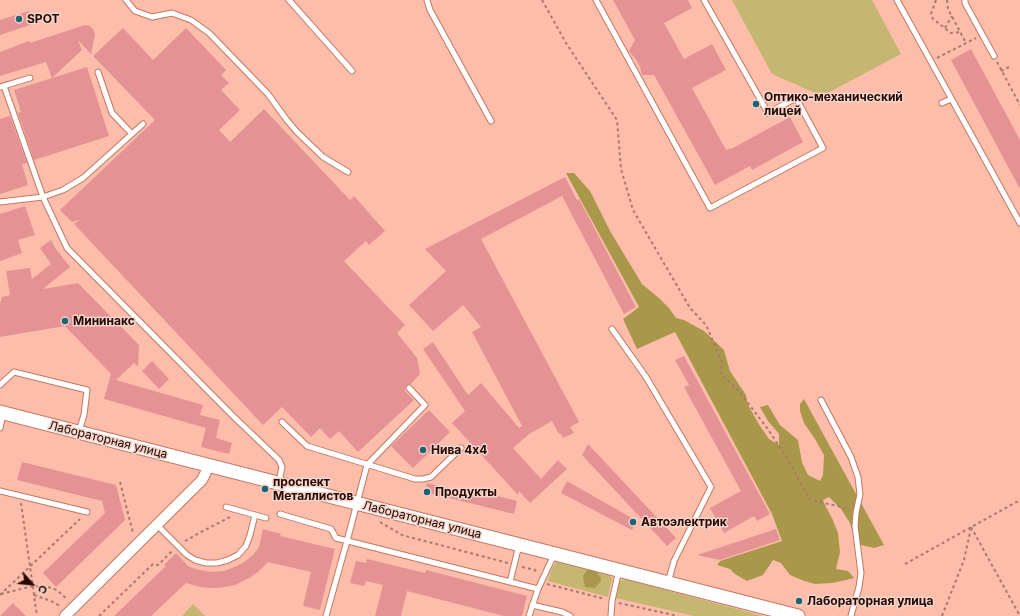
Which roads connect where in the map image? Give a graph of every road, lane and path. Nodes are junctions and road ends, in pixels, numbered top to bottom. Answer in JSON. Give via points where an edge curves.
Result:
{"nodes":[{"id":1,"x":126,"y":0,"type":"edge"},
{"id":2,"x":289,"y":0,"type":"edge"},
{"id":3,"x":426,"y":0,"type":"edge"},
{"id":4,"x":542,"y":0,"type":"edge"},
{"id":5,"x":596,"y":0,"type":"edge"},
{"id":6,"x":704,"y":0,"type":"edge"},
{"id":7,"x":897,"y":0,"type":"edge"},
{"id":8,"x":936,"y":0,"type":"edge"},
{"id":9,"x":947,"y":0,"type":"edge"},
{"id":10,"x":965,"y":0,"type":"edge"},
{"id":11,"x":952,"y":16,"type":"junction"},
{"id":12,"x":945,"y":28,"type":"junction"},
{"id":13,"x":961,"y":32,"type":"junction"},
{"id":14,"x":982,"y":34,"type":"junction"},
{"id":15,"x":966,"y":42,"type":"junction"},
{"id":16,"x":994,"y":56,"type":"joint"},
{"id":17,"x":931,"y":62,"type":"junction"},
{"id":18,"x":1009,"y":67,"type":"dead end"},
{"id":19,"x":352,"y":71,"type":"dead end"},
{"id":20,"x":1001,"y":71,"type":"junction"},
{"id":21,"x":98,"y":72,"type":"dead end"},
{"id":22,"x":30,"y":78,"type":"dead end"},
{"id":23,"x":2,"y":86,"type":"edge"},
{"id":24,"x":951,"y":99,"type":"junction"},
{"id":25,"x":942,"y":103,"type":"dead end"},
{"id":26,"x":1020,"y":105,"type":"edge"},
{"id":27,"x":491,"y":121,"type":"dead end"},
{"id":28,"x":143,"y":124,"type":"dead end"},
{"id":29,"x":132,"y":134,"type":"junction"},
{"id":30,"x":348,"y":172,"type":"dead end"},
{"id":31,"x":43,"y":197,"type":"junction"},
{"id":32,"x":0,"y":202,"type":"edge"},
{"id":33,"x":1018,"y":216,"type":"edge"},
{"id":34,"x":1020,"y":223,"type":"edge"},
{"id":35,"x":612,"y":329,"type":"dead end"},
{"id":36,"x":0,"y":385,"type":"edge"},
{"id":37,"x":409,"y":388,"type":"dead end"},
{"id":38,"x":821,"y":400,"type":"dead end"},
{"id":39,"x":2,"y":413,"type":"edge"},
{"id":40,"x":282,"y":422,"type":"dead end"},
{"id":41,"x":0,"y":428,"type":"edge"},
{"id":42,"x":79,"y":432,"type":"junction"},
{"id":43,"x":461,"y":448,"type":"dead end"},
{"id":44,"x":208,"y":465,"type":"junction"},
{"id":45,"x":367,"y":465,"type":"junction"},
{"id":46,"x":120,"y":482,"type":"dead end"},
{"id":47,"x":279,"y":483,"type":"junction"},
{"id":48,"x":0,"y":491,"type":"edge"},
{"id":49,"x":20,"y":496,"type":"junction"},
{"id":50,"x":1020,"y":500,"type":"edge"},
{"id":51,"x":357,"y":503,"type":"junction"},
{"id":52,"x":226,"y":507,"type":"dead end"},
{"id":53,"x":242,"y":511,"type":"junction"},
{"id":54,"x":87,"y":512,"type":"joint"},
{"id":55,"x":856,"y":513,"type":"junction"},
{"id":56,"x":280,"y":514,"type":"dead end"},
{"id":57,"x":255,"y":515,"type":"junction"},
{"id":58,"x":266,"y":518,"type":"dead end"},
{"id":59,"x":377,"y":520,"type":"dead end"},
{"id":60,"x":157,"y":525,"type":"junction"},
{"id":61,"x":972,"y":527,"type":"junction"},
{"id":62,"x":133,"y":534,"type":"dead end"},
{"id":63,"x":347,"y":541,"type":"junction"},
{"id":64,"x":178,"y":545,"type":"junction"},
{"id":65,"x":519,"y":545,"type":"junction"},
{"id":66,"x":554,"y":553,"type":"junction"},
{"id":67,"x":514,"y":564,"type":"junction"},
{"id":68,"x":905,"y":564,"type":"dead end"},
{"id":69,"x":30,"y":566,"type":"junction"},
{"id":70,"x":619,"y":570,"type":"junction"},
{"id":71,"x":510,"y":582,"type":"junction"},
{"id":72,"x":541,"y":583,"type":"junction"},
{"id":73,"x":668,"y":583,"type":"junction"},
{"id":74,"x":33,"y":586,"type":"junction"},
{"id":75,"x":538,"y":590,"type":"junction"},
{"id":76,"x":0,"y":595,"type":"edge"},
{"id":77,"x":34,"y":595,"type":"junction"},
{"id":78,"x":68,"y":599,"type":"dead end"},
{"id":79,"x":532,"y":605,"type":"junction"},
{"id":80,"x":60,"y":606,"type":"dead end"},
{"id":81,"x":37,"y":616,"type":"edge"},
{"id":82,"x":65,"y":616,"type":"edge"},
{"id":83,"x":99,"y":616,"type":"edge"},
{"id":84,"x":326,"y":616,"type":"edge"},
{"id":85,"x":529,"y":616,"type":"edge"},
{"id":86,"x":570,"y":616,"type":"edge"},
{"id":87,"x":610,"y":616,"type":"edge"},
{"id":88,"x":798,"y":616,"type":"edge"},
{"id":89,"x":851,"y":616,"type":"edge"},
{"id":90,"x":942,"y":616,"type":"edge"},
{"id":91,"x":1020,"y":616,"type":"edge"}],
"edges":[{"from":1,"to":30,"type":"lane","via":[[135,11],[152,17],[172,13],[191,20],[209,33],[268,94],[297,132],[323,157]]},
{"from":2,"to":19,"type":"lane"},
{"from":3,"to":27,"type":"lane"},
{"from":4,"to":55,"type":"path","via":[[566,43],[618,120],[621,170],[633,210],[690,308],[706,325],[722,362],[721,374],[738,390],[767,428],[810,500]]},
{"from":5,"to":6,"type":"lane","via":[[710,208],[823,148],[796,98],[768,113]]},
{"from":7,"to":17,"type":"lane"},
{"from":8,"to":12,"type":"path","via":[[931,14],[933,19]]},
{"from":9,"to":11,"type":"path"},
{"from":10,"to":14,"type":"lane"},
{"from":11,"to":12,"type":"path"},
{"from":11,"to":13,"type":"path"},
{"from":12,"to":13,"type":"path","via":[[951,32]]},
{"from":13,"to":15,"type":"path"},
{"from":14,"to":15,"type":"path"},
{"from":14,"to":16,"type":"lane"},
{"from":15,"to":17,"type":"path"},
{"from":16,"to":20,"type":"path"},
{"from":17,"to":24,"type":"lane"},
{"from":18,"to":20,"type":"path"},
{"from":20,"to":26,"type":"path"},
{"from":21,"to":29,"type":"lane","via":[[112,113]]},
{"from":22,"to":23,"type":"lane"},
{"from":23,"to":31,"type":"lane"},
{"from":24,"to":25,"type":"lane"},
{"from":24,"to":33,"type":"lane"},
{"from":28,"to":29,"type":"lane"},
{"from":29,"to":31,"type":"lane","via":[[83,178],[63,190]]},
{"from":31,"to":32,"type":"lane"},
{"from":31,"to":47,"type":"lane","via":[[66,248],[279,460],[282,467]]},
{"from":33,"to":34,"type":"lane"},
{"from":35,"to":73,"type":"lane","via":[[646,377],[711,487],[674,561]]},
{"from":36,"to":42,"type":"lane","via":[[14,372],[87,390]]},
{"from":37,"to":45,"type":"lane","via":[[425,405]]},
{"from":38,"to":55,"type":"lane","via":[[851,457],[858,478],[860,494]]},
{"from":39,"to":41,"type":"lane"},
{"from":39,"to":42,"type":"street","name":"Лабораторная улица"},
{"from":40,"to":45,"type":"lane","via":[[306,446]]},
{"from":42,"to":44,"type":"street","name":"Лабораторная улица"},
{"from":43,"to":45,"type":"lane","via":[[431,477],[423,479]]},
{"from":44,"to":47,"type":"street","name":"Лабораторная улица"},
{"from":44,"to":60,"type":"street","via":[[202,480]]},
{"from":45,"to":51,"type":"lane"},
{"from":46,"to":62,"type":"path"},
{"from":47,"to":51,"type":"street","name":"Лабораторная улица"},
{"from":48,"to":49,"type":"lane"},
{"from":49,"to":54,"type":"lane"},
{"from":49,"to":69,"type":"path"},
{"from":50,"to":61,"type":"path"},
{"from":51,"to":63,"type":"lane"},
{"from":51,"to":65,"type":"street","name":"Лабораторная улица"},
{"from":52,"to":53,"type":"lane"},
{"from":53,"to":57,"type":"lane"},
{"from":53,"to":64,"type":"path"},
{"from":54,"to":69,"type":"path"},
{"from":55,"to":89,"type":"lane","via":[[855,526],[861,573],[860,587]]},
{"from":56,"to":63,"type":"lane","via":[[331,529],[336,538]]},
{"from":57,"to":58,"type":"lane"},
{"from":57,"to":64,"type":"lane","via":[[246,546],[238,555],[228,560],[206,564],[195,560]]},
{"from":59,"to":67,"type":"path","via":[[402,534]]},
{"from":60,"to":64,"type":"lane"},
{"from":60,"to":82,"type":"street"},
{"from":61,"to":68,"type":"path"},
{"from":61,"to":90,"type":"path","via":[[964,560]]},
{"from":61,"to":91,"type":"path"},
{"from":63,"to":71,"type":"lane"},
{"from":63,"to":84,"type":"lane"},
{"from":64,"to":83,"type":"path","via":[[158,565],[153,564]]},
{"from":65,"to":66,"type":"street","name":"Лабораторная улица"},
{"from":65,"to":67,"type":"lane"},
{"from":66,"to":70,"type":"street","name":"Лабораторная улица"},
{"from":66,"to":72,"type":"lane"},
{"from":67,"to":71,"type":"lane"},
{"from":67,"to":72,"type":"path","via":[[535,570]]},
{"from":69,"to":74,"type":"path"},
{"from":69,"to":76,"type":"path"},
{"from":70,"to":73,"type":"street","name":"Лабораторная улица"},
{"from":70,"to":87,"type":"lane"},
{"from":71,"to":75,"type":"lane"},
{"from":72,"to":75,"type":"lane"},
{"from":73,"to":88,"type":"street","name":"Лабораторная улица"},
{"from":74,"to":76,"type":"path"},
{"from":74,"to":77,"type":"path"},
{"from":74,"to":78,"type":"path","via":[[57,590]]},
{"from":75,"to":79,"type":"lane"},
{"from":77,"to":80,"type":"path"},
{"from":77,"to":81,"type":"path"},
{"from":79,"to":85,"type":"lane"},
{"from":79,"to":86,"type":"lane"}]}
